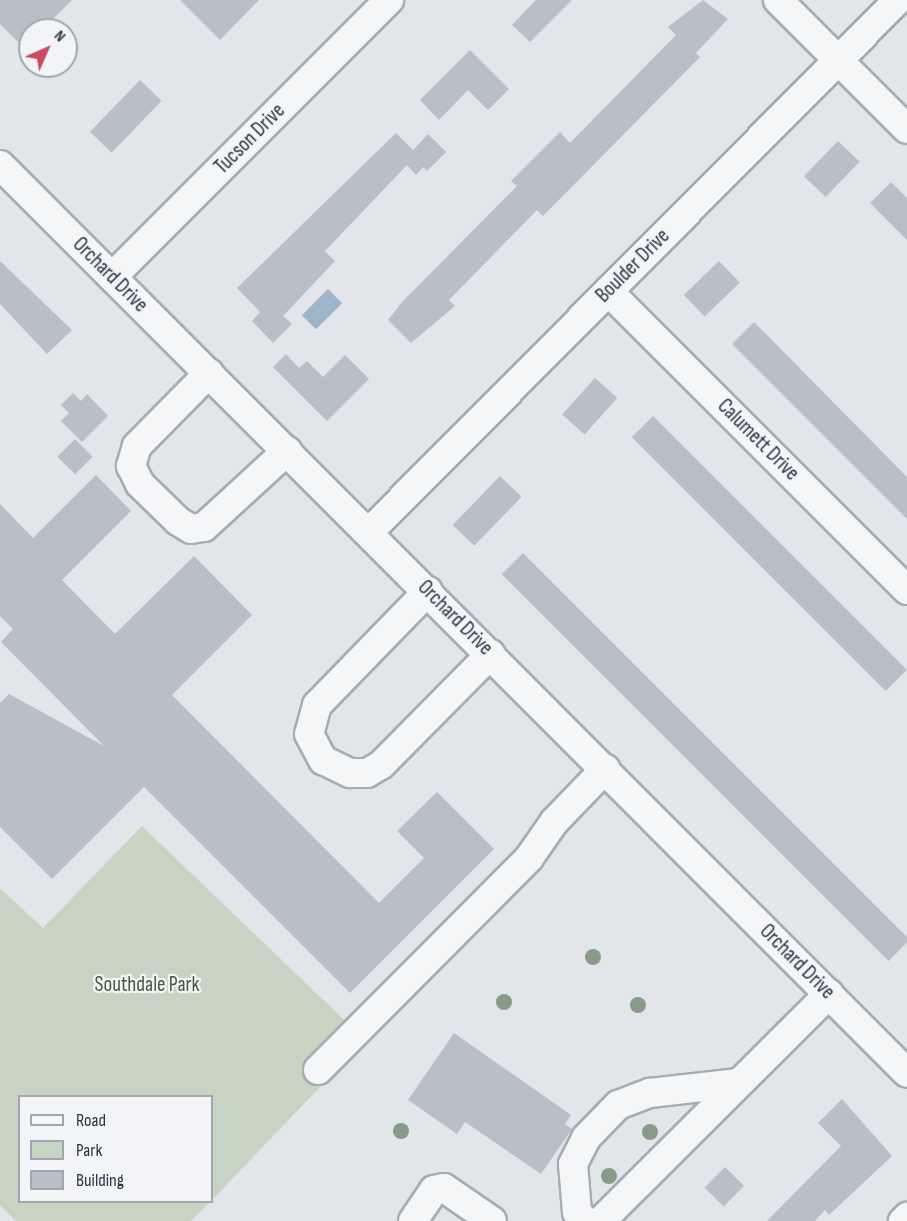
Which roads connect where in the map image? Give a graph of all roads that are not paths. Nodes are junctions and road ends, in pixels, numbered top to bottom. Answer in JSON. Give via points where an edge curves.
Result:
{"nodes":[{"id":1,"x":389,"y":0,"type":"edge"},
{"id":2,"x":778,"y":0,"type":"edge"},
{"id":3,"x":898,"y":0,"type":"edge"},
{"id":4,"x":838,"y":60,"type":"junction"},
{"id":5,"x":907,"y":129,"type":"edge"},
{"id":6,"x":0,"y":165,"type":"edge"},
{"id":7,"x":112,"y":277,"type":"junction"},
{"id":8,"x":608,"y":291,"type":"junction"},
{"id":9,"x":209,"y":373,"type":"junction"},
{"id":10,"x":287,"y":451,"type":"junction"},
{"id":11,"x":369,"y":532,"type":"junction"},
{"id":12,"x":907,"y":590,"type":"edge"},
{"id":13,"x":428,"y":591,"type":"junction"},
{"id":14,"x":491,"y":654,"type":"junction"},
{"id":15,"x":605,"y":769,"type":"junction"},
{"id":16,"x":829,"y":994,"type":"junction"},
{"id":17,"x":318,"y":1071,"type":"dead end"},
{"id":18,"x":907,"y":1073,"type":"edge"},
{"id":19,"x":738,"y":1083,"type":"junction"},
{"id":20,"x":907,"y":1216,"type":"edge"},
{"id":21,"x":412,"y":1221,"type":"edge"},
{"id":22,"x":492,"y":1221,"type":"edge"},
{"id":23,"x":585,"y":1221,"type":"edge"},
{"id":24,"x":601,"y":1221,"type":"edge"},
{"id":25,"x":903,"y":1221,"type":"edge"}],
"edges":[{"from":1,"to":7,"type":"street","name":"Tucson Drive"},
{"from":2,"to":4,"type":"street"},
{"from":3,"to":4,"type":"street","name":"Boulder Drive"},
{"from":4,"to":5,"type":"street"},
{"from":4,"to":8,"type":"street","name":"Boulder Drive"},
{"from":6,"to":7,"type":"street","name":"Orchard Drive"},
{"from":7,"to":9,"type":"street","name":"Orchard Drive"},
{"from":8,"to":11,"type":"street","name":"Boulder Drive"},
{"from":8,"to":12,"type":"street","name":"Calumett Drive"},
{"from":9,"to":10,"type":"street","name":"Orchard Drive"},
{"from":9,"to":10,"type":"street","via":[[137,447],[131,466],[147,491],[178,521],[191,529],[204,527]]},
{"from":10,"to":11,"type":"street","name":"Orchard Drive"},
{"from":11,"to":13,"type":"street","name":"Orchard Drive"},
{"from":13,"to":14,"type":"street","name":"Orchard Drive"},
{"from":13,"to":14,"type":"street","via":[[317,705],[309,734],[323,760],[350,773],[367,773],[381,765]]},
{"from":14,"to":15,"type":"street","name":"Orchard Drive"},
{"from":15,"to":16,"type":"street","name":"Orchard Drive"},
{"from":15,"to":17,"type":"street","via":[[554,822],[529,858]]},
{"from":16,"to":18,"type":"street","name":"Orchard Drive"},
{"from":16,"to":19,"type":"street"},
{"from":19,"to":23,"type":"street","via":[[650,1093],[618,1105],[586,1138],[573,1164],[576,1212]]},
{"from":19,"to":24,"type":"street"},
{"from":20,"to":25,"type":"street"},
{"from":21,"to":22,"type":"street","via":[[434,1190],[444,1188]]}]}
